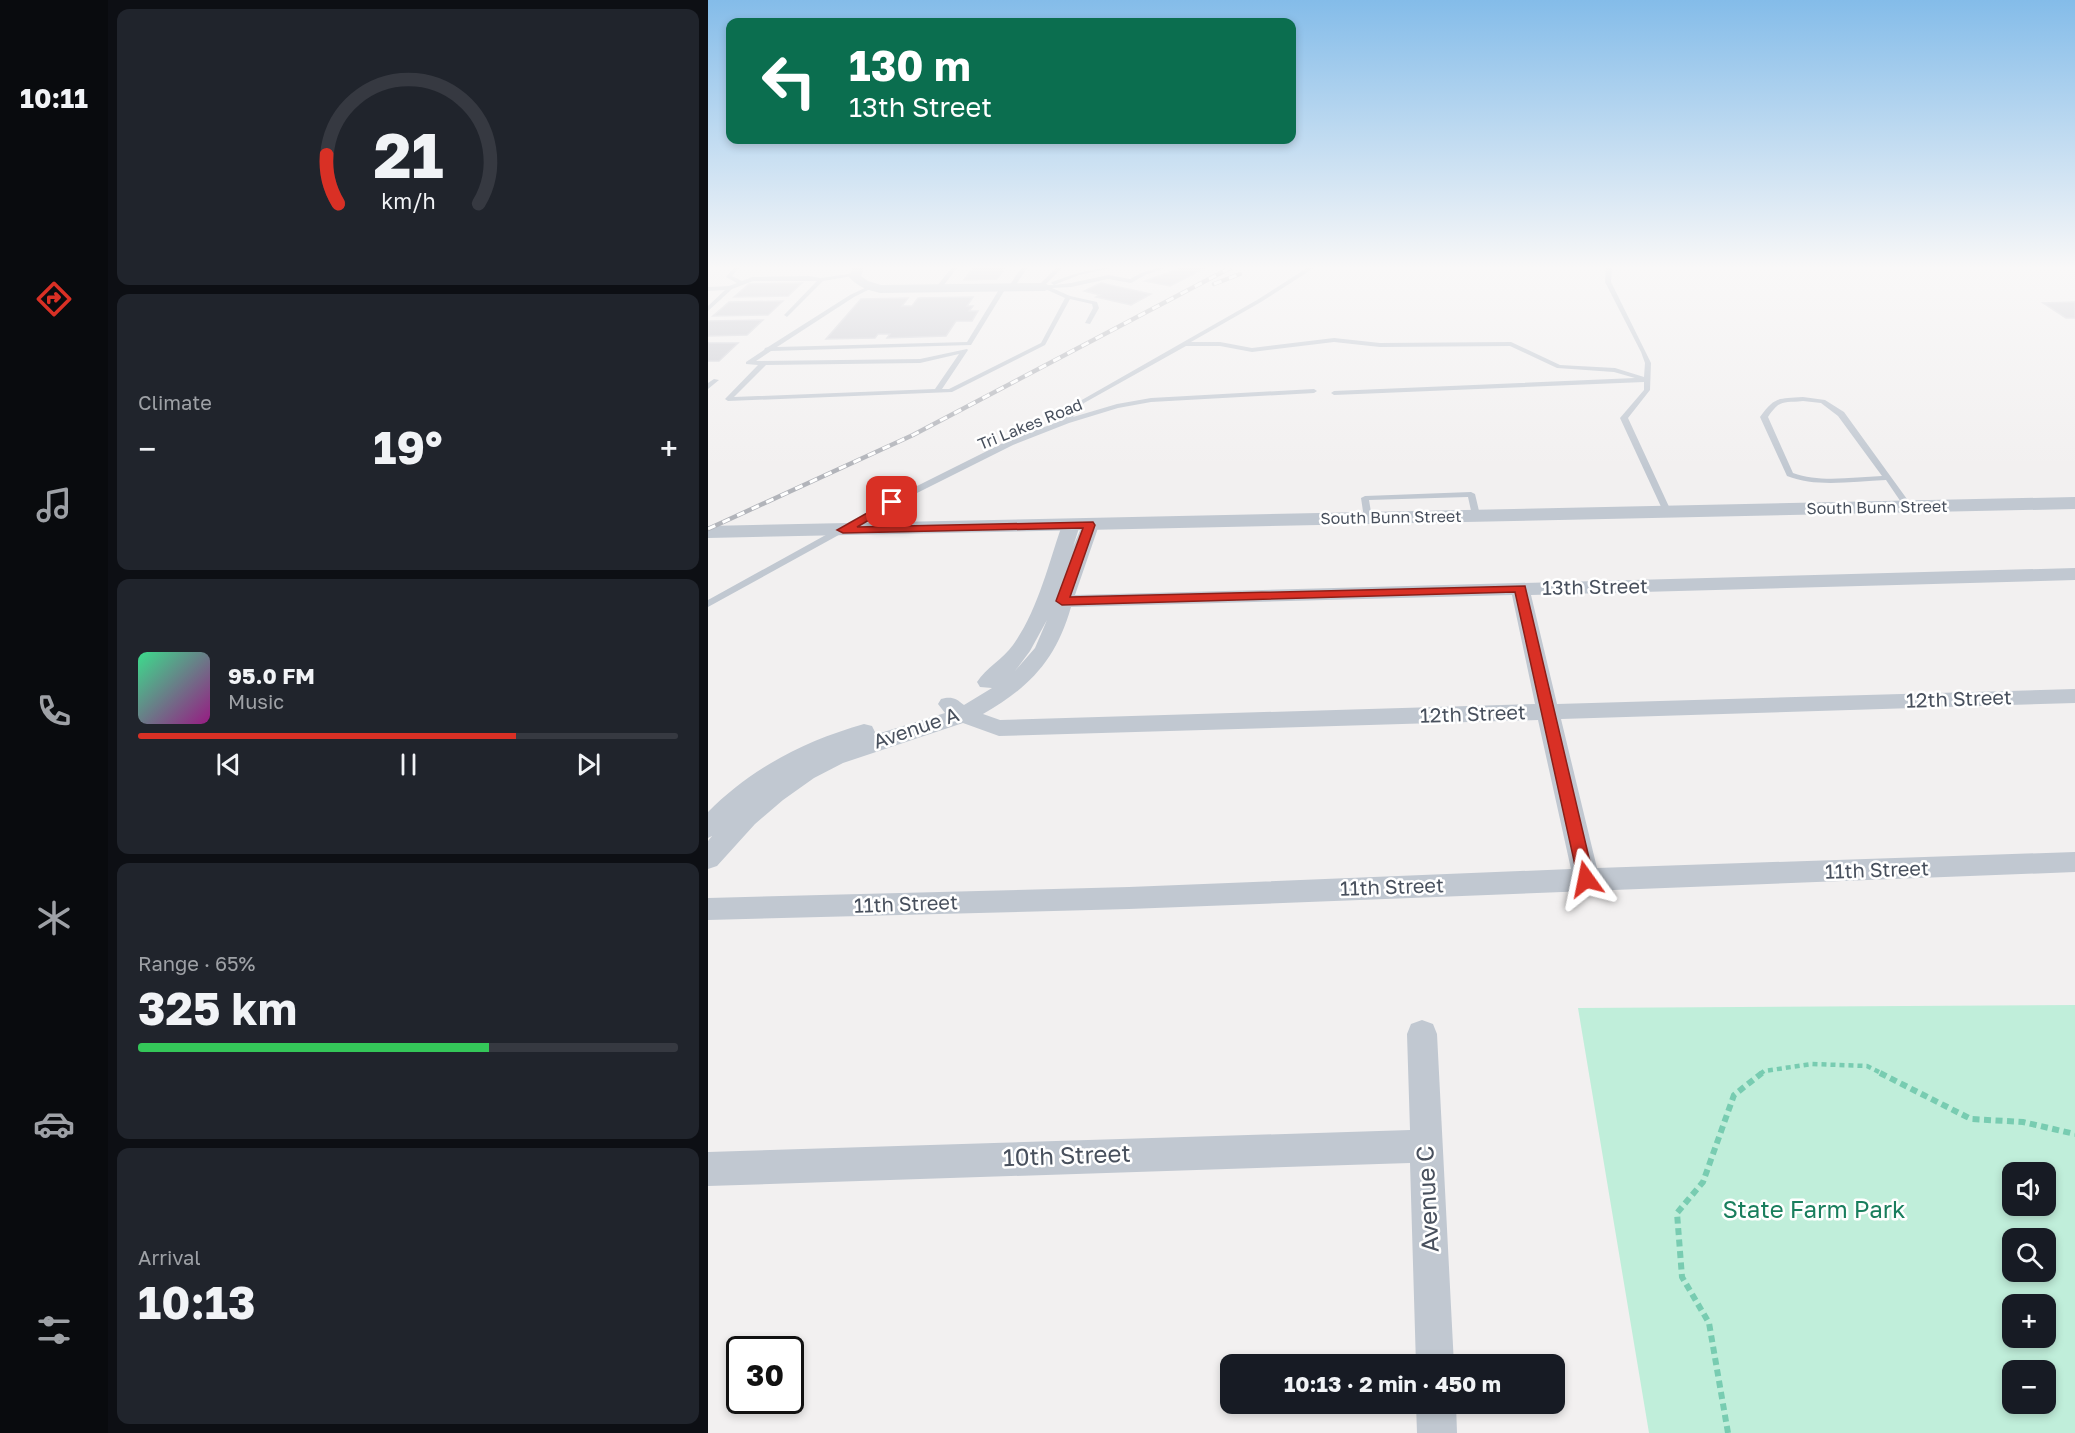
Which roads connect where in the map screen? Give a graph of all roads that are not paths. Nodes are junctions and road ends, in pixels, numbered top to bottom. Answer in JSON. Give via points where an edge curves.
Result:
{"nodes":[{"id":1,"x":790,"y":335,"type":"edge"},
{"id":2,"x":975,"y":335,"type":"edge"},
{"id":3,"x":1048,"y":335,"type":"edge"},
{"id":4,"x":1201,"y":335,"type":"edge"},
{"id":5,"x":1635,"y":335,"type":"edge"},
{"id":6,"x":969,"y":344,"type":"junction"},
{"id":7,"x":1186,"y":344,"type":"junction"},
{"id":8,"x":767,"y":349,"type":"junction"},
{"id":9,"x":964,"y":351,"type":"junction"},
{"id":10,"x":763,"y":364,"type":"junction"},
{"id":11,"x":716,"y":380,"type":"dead end"},
{"id":12,"x":1647,"y":380,"type":"junction"},
{"id":13,"x":708,"y":387,"type":"edge"},
{"id":14,"x":1314,"y":391,"type":"dead end"},
{"id":15,"x":937,"y":392,"type":"junction"},
{"id":16,"x":1334,"y":393,"type":"dead end"},
{"id":17,"x":1066,"y":421,"type":"junction"},
{"id":18,"x":1888,"y":478,"type":"junction"},
{"id":19,"x":2075,"y":503,"type":"edge"},
{"id":20,"x":1908,"y":506,"type":"junction"},
{"id":21,"x":1667,"y":511,"type":"junction"},
{"id":22,"x":1080,"y":525,"type":"junction"},
{"id":23,"x":843,"y":530,"type":"junction"},
{"id":24,"x":708,"y":532,"type":"edge"},
{"id":25,"x":2075,"y":574,"type":"edge"},
{"id":26,"x":1520,"y":589,"type":"junction"},
{"id":27,"x":1053,"y":602,"type":"junction"},
{"id":28,"x":708,"y":604,"type":"edge"},
{"id":29,"x":2075,"y":696,"type":"edge"},
{"id":30,"x":955,"y":709,"type":"junction"},
{"id":31,"x":1550,"y":712,"type":"junction"},
{"id":32,"x":708,"y":828,"type":"edge"},
{"id":33,"x":708,"y":859,"type":"edge"},
{"id":34,"x":2075,"y":862,"type":"edge"},
{"id":35,"x":1586,"y":879,"type":"junction"},
{"id":36,"x":708,"y":909,"type":"edge"},
{"id":37,"x":1422,"y":1034,"type":"dead end"},
{"id":38,"x":1425,"y":1146,"type":"junction"},
{"id":39,"x":708,"y":1169,"type":"edge"},
{"id":40,"x":1434,"y":1354,"type":"edge"},
{"id":41,"x":1436,"y":1414,"type":"edge"},
{"id":42,"x":1437,"y":1433,"type":"edge"}],
"edges":[{"from":1,"to":8,"type":"lane"},
{"from":2,"to":6,"type":"lane"},
{"from":3,"to":15,"type":"lane","via":[[1036,348],[950,391]]},
{"from":4,"to":7,"type":"lane"},
{"from":5,"to":12,"type":"lane","via":[[1648,363]]},
{"from":6,"to":8,"type":"lane"},
{"from":6,"to":9,"type":"lane"},
{"from":7,"to":12,"type":"lane","via":[[1220,344],[1252,350],[1334,340],[1380,345],[1510,344],[1559,367],[1615,370]]},
{"from":7,"to":17,"type":"lane","via":[[1082,402]]},
{"from":8,"to":10,"type":"lane","via":[[748,363]]},
{"from":9,"to":10,"type":"lane","via":[[920,362]]},
{"from":9,"to":15,"type":"lane"},
{"from":10,"to":15,"type":"lane","via":[[728,399]]},
{"from":11,"to":13,"type":"lane"},
{"from":12,"to":16,"type":"lane"},
{"from":12,"to":21,"type":"lane","via":[[1647,390],[1624,418]]},
{"from":14,"to":17,"type":"lane","name":"Tri Lakes Road","via":[[1151,400]]},
{"from":17,"to":23,"type":"lane","name":"Tri Lakes Road","via":[[1010,443]]},
{"from":18,"to":18,"type":"lane","via":[[1841,414],[1823,401],[1778,401],[1764,417],[1794,477]]},
{"from":18,"to":20,"type":"lane"},
{"from":19,"to":20,"type":"street","name":"South Bunn Street"},
{"from":20,"to":21,"type":"street","name":"South Bunn Street"},
{"from":21,"to":22,"type":"street","name":"South Bunn Street"},
{"from":22,"to":23,"type":"street","name":"South Bunn Street"},
{"from":22,"to":27,"type":"street","name":"Avenue A"},
{"from":23,"to":24,"type":"street","name":"South Bunn Street"},
{"from":23,"to":28,"type":"lane","name":"Tri Lakes Road"},
{"from":25,"to":26,"type":"street","name":"13th Street"},
{"from":26,"to":27,"type":"street","name":"13th Street"},
{"from":26,"to":31,"type":"street"},
{"from":27,"to":30,"type":"street","name":"Avenue A","via":[[1056,628],[1038,659],[1001,692]]},
{"from":29,"to":31,"type":"street","name":"12th Street"},
{"from":30,"to":31,"type":"street","name":"12th Street","via":[[999,728]]},
{"from":30,"to":32,"type":"street","name":"Avenue A","via":[[832,741],[807,753],[745,791]]},
{"from":30,"to":33,"type":"street","name":"Avenue A","via":[[940,724],[873,743],[798,777],[750,812]]},
{"from":31,"to":35,"type":"street"},
{"from":34,"to":35,"type":"street","name":"11th Street"},
{"from":35,"to":36,"type":"street","name":"11th Street","via":[[1129,898]]},
{"from":37,"to":38,"type":"street","name":"Avenue C"},
{"from":38,"to":39,"type":"street","name":"10th Street"},
{"from":38,"to":40,"type":"street","name":"Avenue C"},
{"from":41,"to":42,"type":"street"}]}
